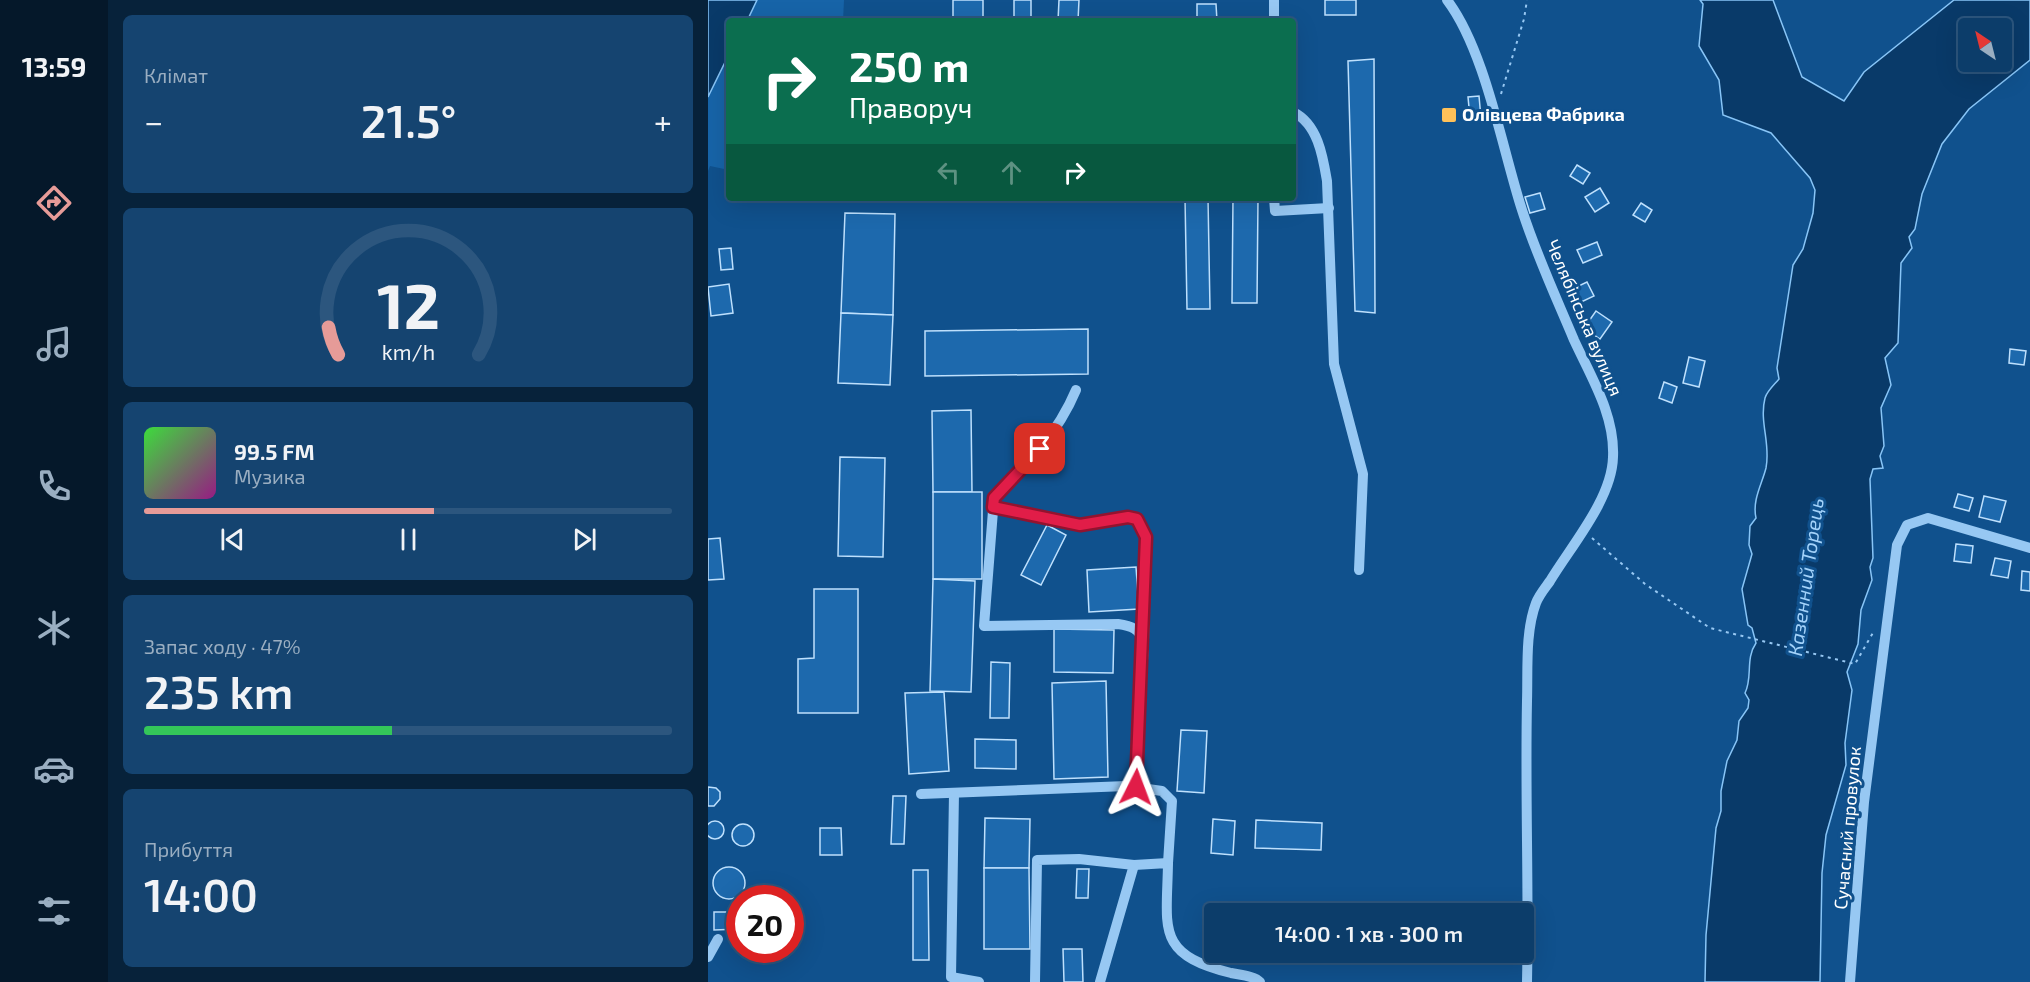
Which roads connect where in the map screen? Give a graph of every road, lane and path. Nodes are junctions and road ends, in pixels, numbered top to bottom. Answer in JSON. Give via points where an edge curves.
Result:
{"nodes":[{"id":1,"x":1274,"y":0,"type":"edge"},
{"id":2,"x":1447,"y":0,"type":"edge"},
{"id":3,"x":1527,"y":0,"type":"edge"},
{"id":4,"x":1274,"y":18,"type":"edge"},
{"id":5,"x":1500,"y":97,"type":"dead end"},
{"id":6,"x":1296,"y":114,"type":"edge"},
{"id":7,"x":1274,"y":201,"type":"edge"},
{"id":8,"x":1329,"y":208,"type":"junction"},
{"id":9,"x":1076,"y":390,"type":"dead end"},
{"id":10,"x":993,"y":507,"type":"junction"},
{"id":11,"x":1584,"y":530,"type":"junction"},
{"id":12,"x":2030,"y":548,"type":"edge"},
{"id":13,"x":1359,"y":570,"type":"dead end"},
{"id":14,"x":1876,"y":628,"type":"dead end"},
{"id":15,"x":1144,"y":642,"type":"junction"},
{"id":16,"x":1136,"y":787,"type":"junction"},
{"id":17,"x":954,"y":793,"type":"junction"},
{"id":18,"x":921,"y":794,"type":"dead end"},
{"id":19,"x":1168,"y":863,"type":"junction"},
{"id":20,"x":1134,"y":865,"type":"junction"},
{"id":21,"x":718,"y":939,"type":"dead end"},
{"id":22,"x":708,"y":957,"type":"edge"},
{"id":23,"x":979,"y":982,"type":"edge"},
{"id":24,"x":1035,"y":982,"type":"edge"},
{"id":25,"x":1100,"y":982,"type":"edge"},
{"id":26,"x":1260,"y":982,"type":"edge"},
{"id":27,"x":1527,"y":982,"type":"edge"},
{"id":28,"x":1850,"y":982,"type":"edge"}],
"edges":[{"from":1,"to":4,"type":"street"},
{"from":2,"to":11,"type":"street","name":"Челябінська вулиця","via":[[1473,49],[1522,211],[1544,269],[1605,406],[1614,459],[1607,484]]},
{"from":3,"to":5,"type":"path"},
{"from":6,"to":8,"type":"street","via":[[1307,122],[1323,156]]},
{"from":7,"to":8,"type":"street","via":[[1275,211]]},
{"from":8,"to":13,"type":"street","via":[[1334,364],[1363,474]]},
{"from":9,"to":10,"type":"street","via":[[1065,417],[1027,465],[994,498]]},
{"from":10,"to":15,"type":"street","via":[[1080,525],[1137,519],[1146,537]]},
{"from":10,"to":15,"type":"street","via":[[984,626],[1118,624],[1140,632]]},
{"from":11,"to":14,"type":"path","via":[[1645,584],[1710,628],[1855,664]]},
{"from":11,"to":27,"type":"street","name":"Челябінська вулиця","via":[[1536,603],[1529,648]]},
{"from":12,"to":28,"type":"street","name":"Сучасний провулок","via":[[1928,518],[1907,525],[1897,545],[1864,802]]},
{"from":15,"to":16,"type":"street"},
{"from":16,"to":17,"type":"street"},
{"from":16,"to":19,"type":"street","via":[[1162,791],[1172,801]]},
{"from":17,"to":18,"type":"street"},
{"from":17,"to":23,"type":"street","via":[[951,977]]},
{"from":19,"to":20,"type":"street"},
{"from":19,"to":26,"type":"street","via":[[1167,922],[1176,948],[1202,966]]},
{"from":20,"to":24,"type":"street","via":[[1079,859],[1037,860]]},
{"from":20,"to":25,"type":"street"},
{"from":21,"to":22,"type":"street"}]}
